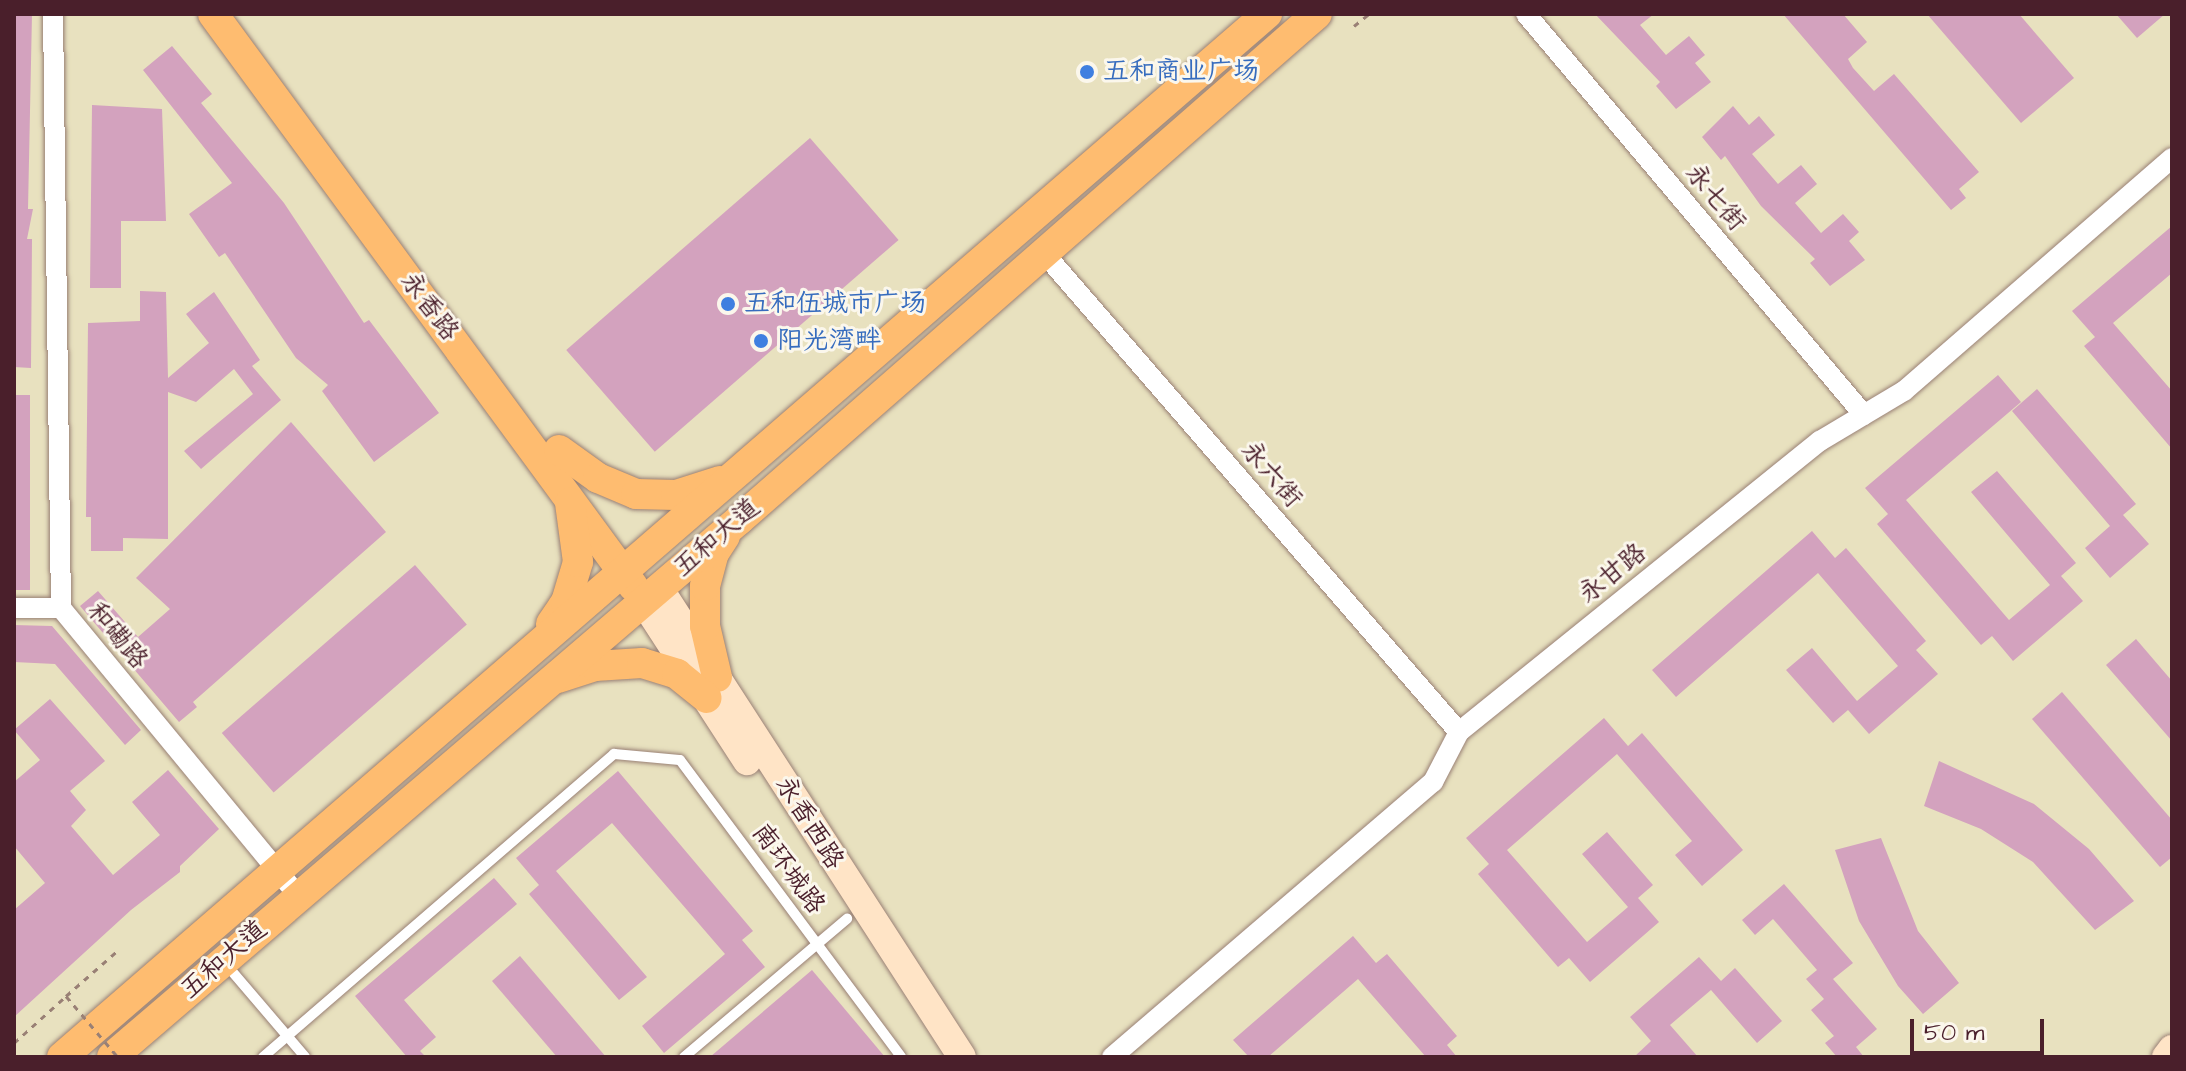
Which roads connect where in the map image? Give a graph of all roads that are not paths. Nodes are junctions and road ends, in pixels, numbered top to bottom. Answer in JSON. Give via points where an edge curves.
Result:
{"nodes":[{"id":1,"x":53,"y":14,"type":"edge"},
{"id":2,"x":213,"y":14,"type":"edge"},
{"id":3,"x":237,"y":14,"type":"edge"},
{"id":4,"x":1267,"y":14,"type":"edge"},
{"id":5,"x":1317,"y":14,"type":"edge"},
{"id":6,"x":1526,"y":14,"type":"edge"},
{"id":7,"x":2172,"y":158,"type":"edge"},
{"id":8,"x":1043,"y":252,"type":"junction"},
{"id":9,"x":1864,"y":415,"type":"junction"},
{"id":10,"x":559,"y":450,"type":"junction"},
{"id":11,"x":742,"y":470,"type":"junction"},
{"id":12,"x":562,"y":487,"type":"junction"},
{"id":13,"x":767,"y":495,"type":"junction"},
{"id":14,"x":739,"y":520,"type":"junction"},
{"id":15,"x":630,"y":566,"type":"junction"},
{"id":16,"x":651,"y":594,"type":"junction"},
{"id":17,"x":14,"y":608,"type":"edge"},
{"id":18,"x":61,"y":608,"type":"junction"},
{"id":19,"x":526,"y":656,"type":"junction"},
{"id":20,"x":540,"y":687,"type":"junction"},
{"id":21,"x":712,"y":688,"type":"junction"},
{"id":22,"x":1459,"y":732,"type":"junction"},
{"id":23,"x":277,"y":868,"type":"junction"},
{"id":24,"x":298,"y":895,"type":"junction"},
{"id":25,"x":847,"y":919,"type":"junction"},
{"id":26,"x":816,"y":945,"type":"junction"},
{"id":27,"x":223,"y":961,"type":"junction"},
{"id":28,"x":287,"y":1036,"type":"junction"},
{"id":29,"x":2172,"y":1049,"type":"edge"},
{"id":30,"x":62,"y":1057,"type":"edge"},
{"id":31,"x":115,"y":1057,"type":"edge"},
{"id":32,"x":263,"y":1057,"type":"edge"},
{"id":33,"x":305,"y":1057,"type":"edge"},
{"id":34,"x":684,"y":1057,"type":"edge"},
{"id":35,"x":901,"y":1057,"type":"edge"},
{"id":36,"x":937,"y":1057,"type":"edge"},
{"id":37,"x":962,"y":1057,"type":"edge"},
{"id":38,"x":1112,"y":1057,"type":"edge"},
{"id":39,"x":2166,"y":1057,"type":"edge"}],
"edges":[{"from":1,"to":18,"type":"street","name":"和磡路"},
{"from":2,"to":12,"type":"main road","name":"永香路"},
{"from":3,"to":10,"type":"main road","name":"永香路"},
{"from":4,"to":11,"type":"main road","name":"五和大道"},
{"from":5,"to":8,"type":"main road","name":"五和大道"},
{"from":6,"to":9,"type":"street","name":"永七街"},
{"from":7,"to":9,"type":"street","name":"永甘路","via":[[1904,391]]},
{"from":8,"to":13,"type":"main road","name":"五和大道"},
{"from":8,"to":22,"type":"street","name":"永六街"},
{"from":9,"to":22,"type":"street","name":"永甘路","via":[[1820,441]]},
{"from":10,"to":11,"type":"main road","via":[[598,478],[656,497],[696,490]]},
{"from":10,"to":15,"type":"main road","name":"永香路"},
{"from":11,"to":13,"type":"main road"},
{"from":11,"to":15,"type":"main road","name":"五和大道"},
{"from":12,"to":15,"type":"main road","name":"永香路"},
{"from":12,"to":19,"type":"main road","via":[[576,522],[578,562],[566,602]]},
{"from":13,"to":14,"type":"main road","name":"五和大道"},
{"from":14,"to":16,"type":"main road","name":"五和大道"},
{"from":14,"to":21,"type":"main road","via":[[714,553],[705,586]]},
{"from":15,"to":16,"type":"main road","name":"永香路"},
{"from":15,"to":19,"type":"main road","name":"五和大道"},
{"from":16,"to":20,"type":"main road","name":"五和大道"},
{"from":16,"to":21,"type":"main road","name":"永香西路"},
{"from":17,"to":18,"type":"street"},
{"from":18,"to":23,"type":"street","name":"和磡路"},
{"from":19,"to":20,"type":"main road"},
{"from":19,"to":23,"type":"main road","name":"五和大道"},
{"from":20,"to":21,"type":"main road","via":[[595,666],[642,663]]},
{"from":20,"to":24,"type":"main road","name":"五和大道"},
{"from":21,"to":25,"type":"main road","name":"永香西路"},
{"from":21,"to":37,"type":"main road","name":"永香西路"},
{"from":22,"to":38,"type":"street","name":"永甘路","via":[[1433,782]]},
{"from":23,"to":24,"type":"street","name":"和磡路"},
{"from":23,"to":30,"type":"main road","name":"五和大道"},
{"from":24,"to":27,"type":"main road","name":"五和大道"},
{"from":25,"to":26,"type":"lane"},
{"from":25,"to":36,"type":"main road","name":"永香西路"},
{"from":26,"to":28,"type":"lane","name":"南环城路","via":[[680,760],[614,754]]},
{"from":26,"to":34,"type":"lane"},
{"from":26,"to":35,"type":"lane","name":"南环城路"},
{"from":27,"to":28,"type":"lane"},
{"from":27,"to":31,"type":"main road","name":"五和大道"},
{"from":28,"to":32,"type":"lane"},
{"from":28,"to":33,"type":"lane"},
{"from":29,"to":39,"type":"main road"}]}
